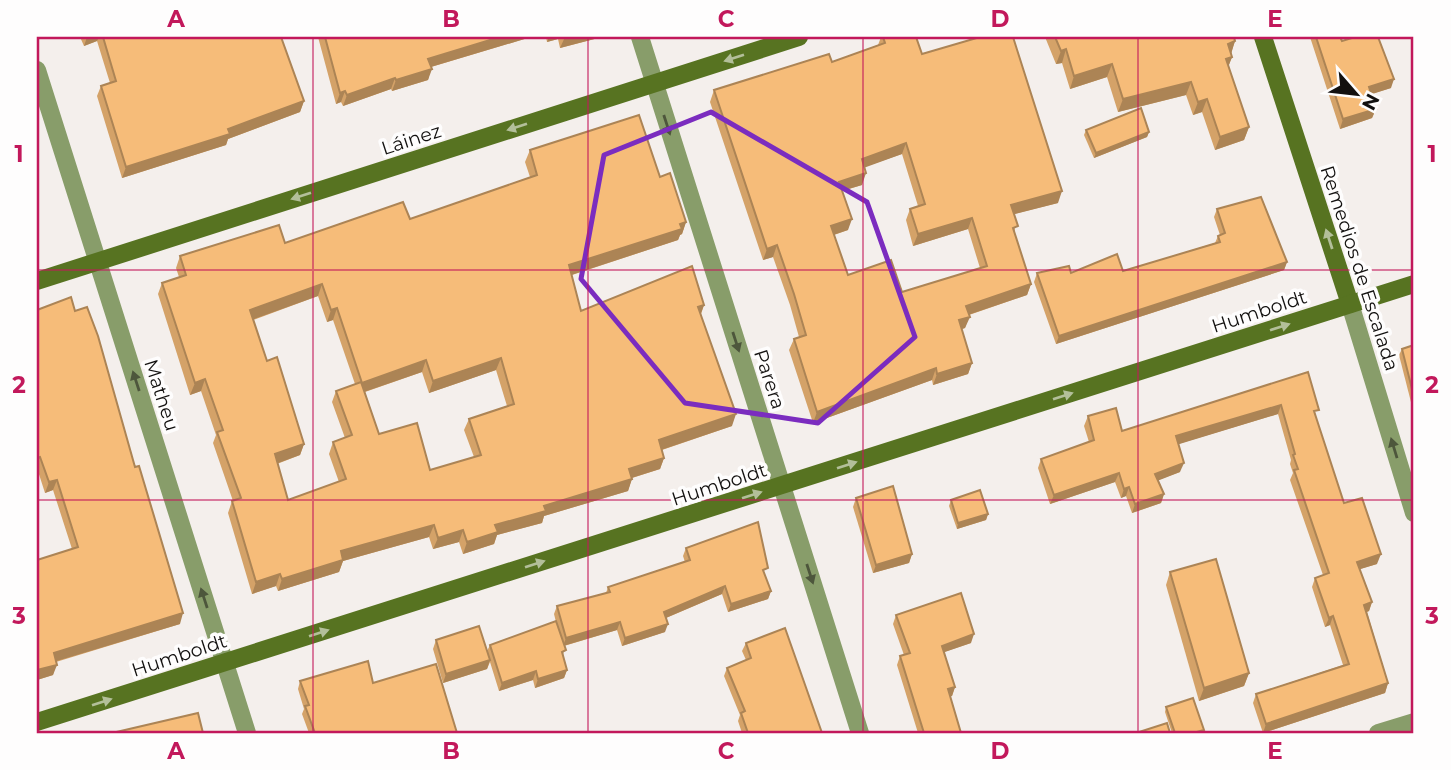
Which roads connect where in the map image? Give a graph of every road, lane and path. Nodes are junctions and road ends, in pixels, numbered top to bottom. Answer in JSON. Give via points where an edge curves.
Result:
{"nodes":[{"id":1,"x":640,"y":37,"type":"edge"},
{"id":2,"x":799,"y":37,"type":"edge"},
{"id":3,"x":1263,"y":37,"type":"edge"},
{"id":4,"x":37,"y":70,"type":"edge"},
{"id":5,"x":654,"y":83,"type":"junction"},
{"id":6,"x":97,"y":261,"type":"junction"},
{"id":7,"x":37,"y":281,"type":"edge"},
{"id":8,"x":1414,"y":284,"type":"edge"},
{"id":9,"x":1350,"y":304,"type":"junction"},
{"id":10,"x":782,"y":486,"type":"junction"},
{"id":11,"x":1414,"y":513,"type":"edge"},
{"id":12,"x":225,"y":663,"type":"junction"},
{"id":13,"x":37,"y":722,"type":"edge"},
{"id":14,"x":1414,"y":722,"type":"edge"},
{"id":15,"x":247,"y":733,"type":"edge"},
{"id":16,"x":860,"y":733,"type":"edge"},
{"id":17,"x":1378,"y":733,"type":"edge"}],
"edges":[{"from":1,"to":5,"type":"street","name":"Parera"},
{"from":2,"to":5,"type":"main road","name":"Láinez","one_way":true},
{"from":9,"to":3,"type":"main road","name":"Remedios de Escalada","one_way":true},
{"from":4,"to":6,"type":"street","name":"Matheu"},
{"from":5,"to":6,"type":"main road","name":"Láinez","one_way":true},
{"from":5,"to":10,"type":"street","name":"Parera","one_way":true},
{"from":6,"to":7,"type":"main road","name":"Láinez"},
{"from":12,"to":6,"type":"street","name":"Matheu","one_way":true},
{"from":8,"to":9,"type":"main road","name":"Humboldt"},
{"from":10,"to":9,"type":"main road","name":"Humboldt","one_way":true},
{"from":11,"to":9,"type":"street","name":"Remedios de Escalada","one_way":true},
{"from":12,"to":10,"type":"main road","name":"Humboldt","one_way":true},
{"from":10,"to":16,"type":"street","name":"Parera","one_way":true},
{"from":13,"to":12,"type":"main road","name":"Humboldt","one_way":true},
{"from":12,"to":15,"type":"street","name":"Matheu"},
{"from":14,"to":17,"type":"street"}]}
